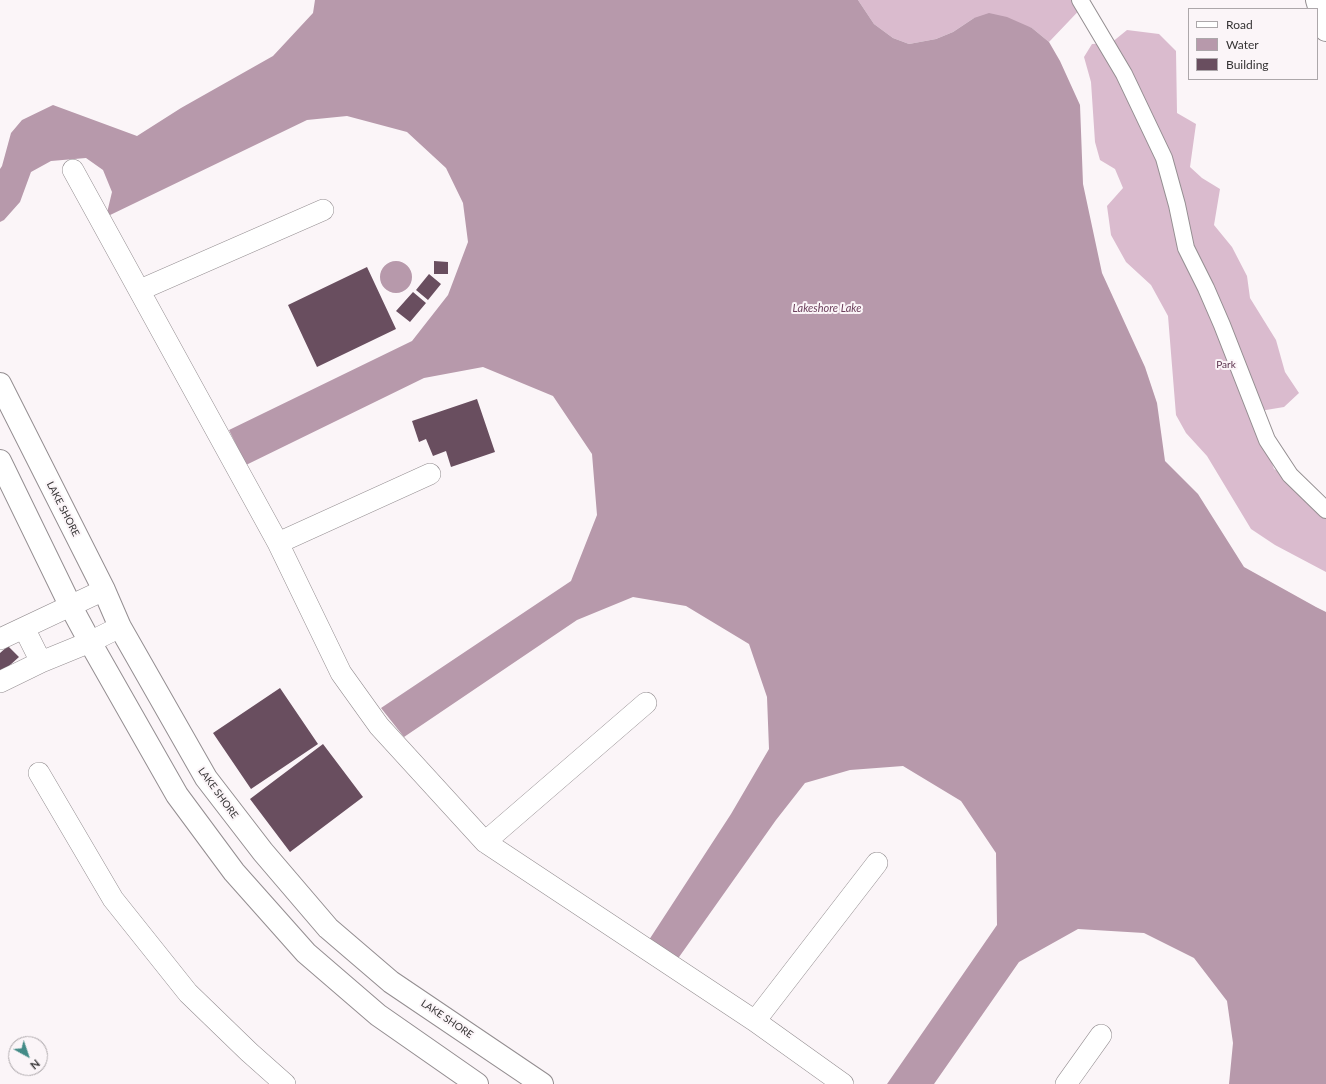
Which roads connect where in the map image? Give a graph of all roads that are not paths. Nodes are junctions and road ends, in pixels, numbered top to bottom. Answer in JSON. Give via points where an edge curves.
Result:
{"nodes":[{"id":1,"x":1080,"y":0,"type":"edge"},
{"id":2,"x":1317,"y":0,"type":"edge"},
{"id":3,"x":1326,"y":30,"type":"edge"},
{"id":4,"x":73,"y":170,"type":"dead end"},
{"id":5,"x":323,"y":210,"type":"dead end"},
{"id":6,"x":140,"y":290,"type":"junction"},
{"id":7,"x":0,"y":384,"type":"edge"},
{"id":8,"x":0,"y":461,"type":"edge"},
{"id":9,"x":430,"y":474,"type":"dead end"},
{"id":10,"x":1326,"y":510,"type":"edge"},
{"id":11,"x":278,"y":543,"type":"junction"},
{"id":12,"x":104,"y":590,"type":"junction"},
{"id":13,"x":70,"y":605,"type":"junction"},
{"id":14,"x":120,"y":627,"type":"junction"},
{"id":15,"x":24,"y":628,"type":"junction"},
{"id":16,"x":0,"y":639,"type":"edge"},
{"id":17,"x":90,"y":642,"type":"junction"},
{"id":18,"x":41,"y":662,"type":"junction"},
{"id":19,"x":0,"y":682,"type":"edge"},
{"id":20,"x":646,"y":702,"type":"dead end"},
{"id":21,"x":39,"y":773,"type":"dead end"},
{"id":22,"x":485,"y":842,"type":"junction"},
{"id":23,"x":877,"y":863,"type":"dead end"},
{"id":24,"x":755,"y":1021,"type":"junction"},
{"id":25,"x":1101,"y":1035,"type":"dead end"},
{"id":26,"x":285,"y":1084,"type":"edge"},
{"id":27,"x":477,"y":1084,"type":"edge"},
{"id":28,"x":542,"y":1084,"type":"edge"},
{"id":29,"x":844,"y":1084,"type":"edge"},
{"id":30,"x":1066,"y":1084,"type":"edge"}],
"edges":[{"from":1,"to":10,"type":"street","via":[[1124,74],[1164,158],[1186,248],[1222,325],[1267,440],[1290,475]]},
{"from":2,"to":3,"type":"street"},
{"from":4,"to":6,"type":"street"},
{"from":5,"to":6,"type":"street"},
{"from":6,"to":11,"type":"street"},
{"from":7,"to":12,"type":"street","name":"LAKE SHORE"},
{"from":8,"to":13,"type":"street"},
{"from":9,"to":11,"type":"street"},
{"from":11,"to":22,"type":"street","via":[[341,673],[378,726]]},
{"from":12,"to":13,"type":"street"},
{"from":12,"to":14,"type":"street","name":"LAKE SHORE"},
{"from":13,"to":15,"type":"street"},
{"from":13,"to":17,"type":"street"},
{"from":14,"to":17,"type":"street"},
{"from":14,"to":28,"type":"street","name":"LAKE SHORE","via":[[206,778],[263,852],[328,928],[391,982]]},
{"from":15,"to":16,"type":"street"},
{"from":15,"to":18,"type":"street"},
{"from":17,"to":18,"type":"street"},
{"from":17,"to":27,"type":"street","via":[[177,795],[234,872],[306,953],[378,1015]]},
{"from":18,"to":19,"type":"street"},
{"from":20,"to":22,"type":"street"},
{"from":21,"to":26,"type":"street","via":[[113,899],[188,993]]},
{"from":22,"to":24,"type":"street"},
{"from":23,"to":24,"type":"street"},
{"from":24,"to":29,"type":"street"},
{"from":25,"to":30,"type":"street"}]}
